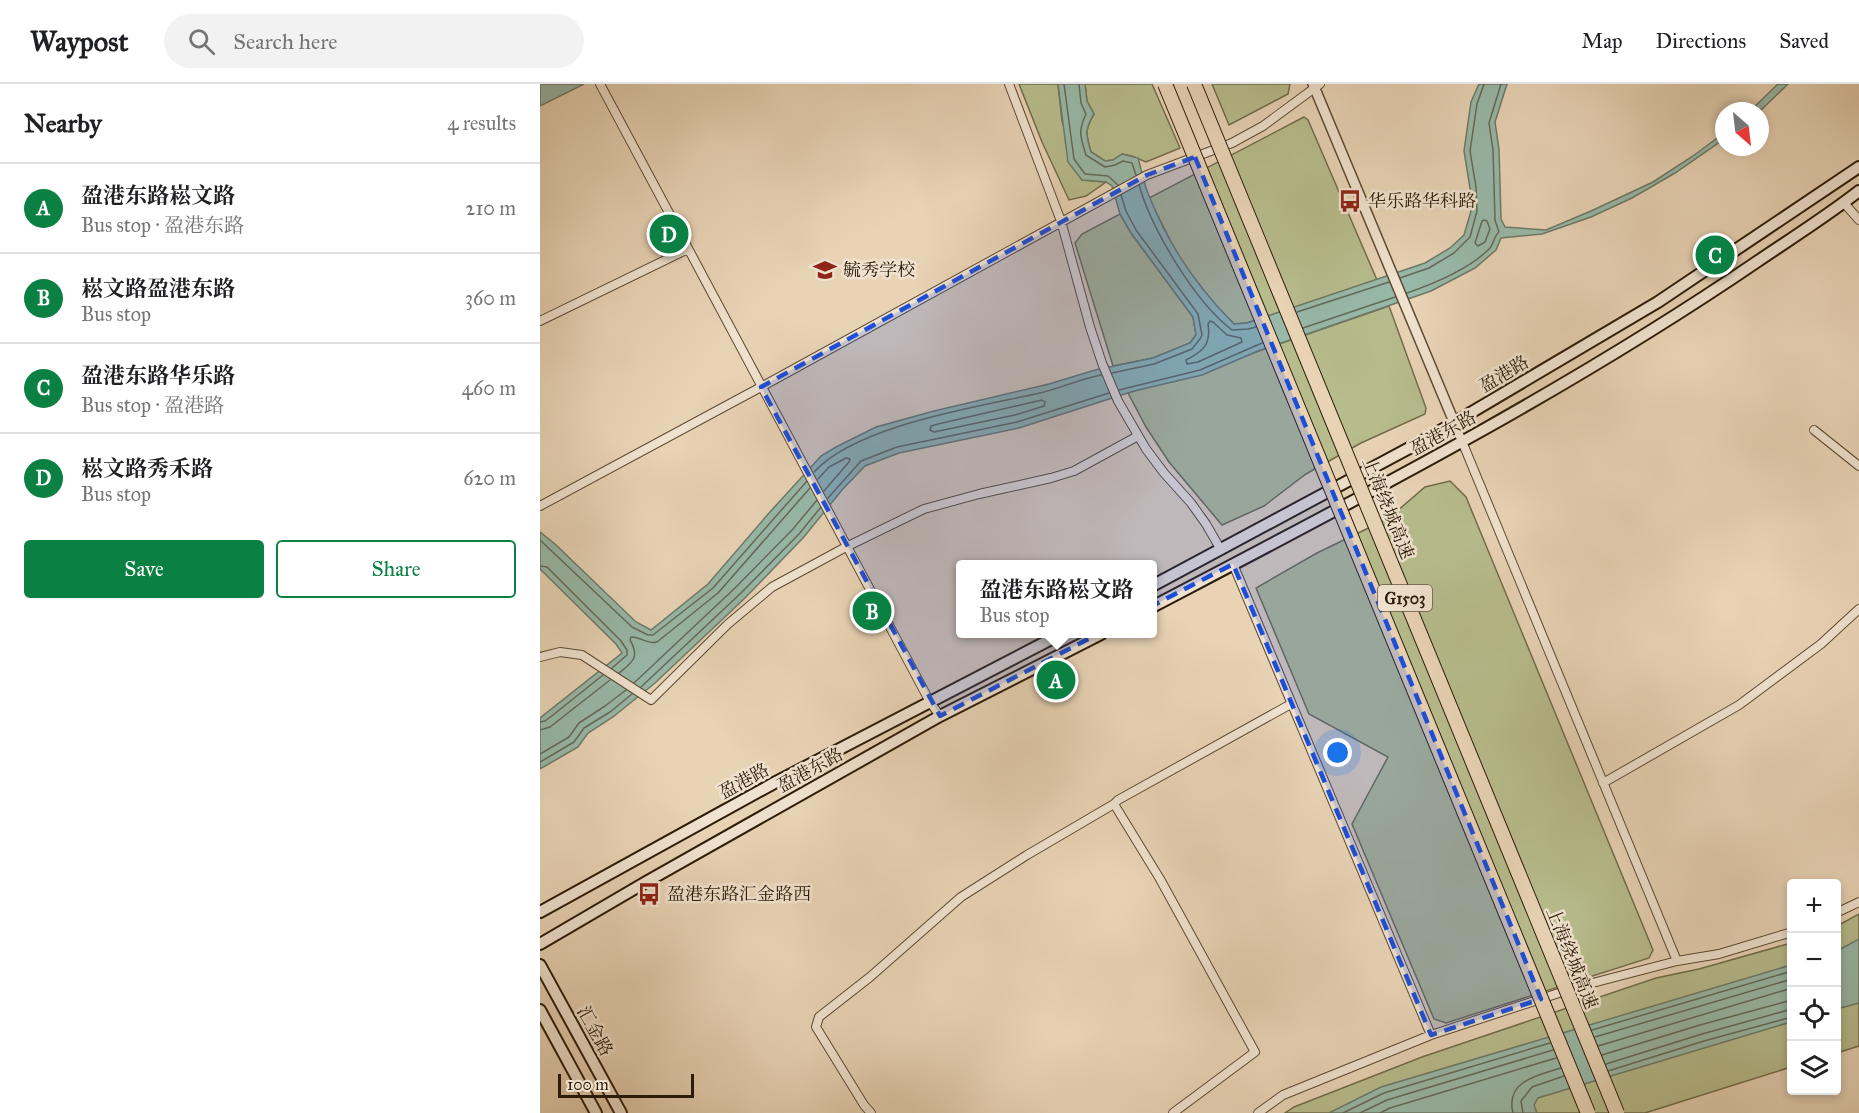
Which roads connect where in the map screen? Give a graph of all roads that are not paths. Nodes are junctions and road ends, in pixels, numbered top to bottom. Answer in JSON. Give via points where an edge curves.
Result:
{"nodes":[{"id":1,"x":600,"y":84,"type":"edge"},
{"id":2,"x":1009,"y":84,"type":"edge"},
{"id":3,"x":1165,"y":84,"type":"edge"},
{"id":4,"x":1194,"y":84,"type":"edge"},
{"id":5,"x":1316,"y":85,"type":"edge"},
{"id":6,"x":1859,"y":167,"type":"edge"},
{"id":7,"x":1859,"y":191,"type":"edge"},
{"id":8,"x":1844,"y":203,"type":"junction"},
{"id":9,"x":1859,"y":220,"type":"edge"},
{"id":10,"x":1061,"y":221,"type":"junction"},
{"id":11,"x":688,"y":249,"type":"junction"},
{"id":12,"x":540,"y":321,"type":"edge"},
{"id":13,"x":761,"y":387,"type":"junction"},
{"id":14,"x":1454,"y":422,"type":"junction"},
{"id":15,"x":1814,"y":430,"type":"dead end"},
{"id":16,"x":1138,"y":436,"type":"junction"},
{"id":17,"x":1462,"y":441,"type":"junction"},
{"id":18,"x":1859,"y":466,"type":"edge"},
{"id":19,"x":540,"y":506,"type":"edge"},
{"id":20,"x":848,"y":546,"type":"junction"},
{"id":21,"x":1221,"y":550,"type":"junction"},
{"id":22,"x":1233,"y":564,"type":"junction"},
{"id":23,"x":1157,"y":583,"type":"edge"},
{"id":24,"x":1157,"y":604,"type":"edge"},
{"id":25,"x":1859,"y":609,"type":"edge"},
{"id":26,"x":1052,"y":638,"type":"edge"},
{"id":27,"x":1091,"y":638,"type":"edge"},
{"id":28,"x":540,"y":657,"type":"edge"},
{"id":29,"x":930,"y":702,"type":"junction"},
{"id":30,"x":1291,"y":704,"type":"junction"},
{"id":31,"x":939,"y":716,"type":"junction"},
{"id":32,"x":1603,"y":783,"type":"junction"},
{"id":33,"x":1114,"y":804,"type":"junction"},
{"id":34,"x":1859,"y":902,"type":"edge"},
{"id":35,"x":1841,"y":911,"type":"edge"},
{"id":36,"x":540,"y":912,"type":"edge"},
{"id":37,"x":1788,"y":933,"type":"edge"},
{"id":38,"x":540,"y":944,"type":"edge"},
{"id":39,"x":1677,"y":962,"type":"junction"},
{"id":40,"x":540,"y":965,"type":"edge"},
{"id":41,"x":540,"y":1010,"type":"edge"},
{"id":42,"x":1431,"y":1035,"type":"junction"},
{"id":43,"x":596,"y":1113,"type":"edge"},
{"id":44,"x":621,"y":1113,"type":"edge"},
{"id":45,"x":871,"y":1113,"type":"edge"},
{"id":46,"x":1173,"y":1113,"type":"edge"},
{"id":47,"x":1258,"y":1113,"type":"edge"},
{"id":48,"x":1588,"y":1113,"type":"edge"},
{"id":49,"x":1617,"y":1113,"type":"edge"}],
"edges":[{"from":1,"to":11,"type":"street"},
{"from":2,"to":10,"type":"street"},
{"from":3,"to":48,"type":"highway","number":"G1503","bridge":true},
{"from":4,"to":49,"type":"highway","name":"上海绕城高速","number":"G1503","bridge":true},
{"from":5,"to":10,"type":"street","via":[[1263,126],[1232,143],[1147,175]]},
{"from":5,"to":14,"type":"street"},
{"from":6,"to":14,"type":"main road","name":"盈港路","via":[[1658,302]]},
{"from":7,"to":8,"type":"main road","name":"盈港东路"},
{"from":8,"to":9,"type":"street"},
{"from":8,"to":17,"type":"main road","name":"盈港东路","via":[[1706,296]]},
{"from":10,"to":13,"type":"street"},
{"from":10,"to":16,"type":"street","via":[[1102,363]]},
{"from":11,"to":12,"type":"street"},
{"from":11,"to":13,"type":"street"},
{"from":13,"to":19,"type":"street"},
{"from":13,"to":20,"type":"street"},
{"from":14,"to":17,"type":"street"},
{"from":14,"to":21,"type":"main road","name":"盈港路"},
{"from":15,"to":18,"type":"street"},
{"from":16,"to":20,"type":"street","via":[[1074,471],[924,509]]},
{"from":16,"to":21,"type":"street","via":[[1196,510]]},
{"from":17,"to":22,"type":"main road","name":"盈港东路"},
{"from":17,"to":32,"type":"street"},
{"from":20,"to":28,"type":"street","via":[[772,587],[651,700],[582,655],[560,652]]},
{"from":20,"to":29,"type":"street"},
{"from":21,"to":23,"type":"main road","name":"盈港路"},
{"from":22,"to":24,"type":"main road","name":"盈港东路"},
{"from":22,"to":30,"type":"street"},
{"from":25,"to":32,"type":"street","via":[[1821,644],[1739,705]]},
{"from":26,"to":29,"type":"main road","name":"盈港路"},
{"from":27,"to":31,"type":"main road","name":"盈港东路"},
{"from":29,"to":31,"type":"street"},
{"from":29,"to":36,"type":"main road","name":"盈港路"},
{"from":30,"to":33,"type":"street"},
{"from":30,"to":42,"type":"street"},
{"from":31,"to":38,"type":"main road","name":"盈港东路"},
{"from":32,"to":39,"type":"street"},
{"from":33,"to":45,"type":"street","via":[[961,897],[819,1017],[816,1028]]},
{"from":33,"to":46,"type":"street","via":[[1255,1052]]},
{"from":34,"to":35,"type":"street"},
{"from":37,"to":39,"type":"street"},
{"from":39,"to":42,"type":"street","via":[[1577,987]]},
{"from":40,"to":44,"type":"main road","name":"汇金路"},
{"from":41,"to":43,"type":"main road"},
{"from":42,"to":47,"type":"street","via":[[1283,1095]]}]}
